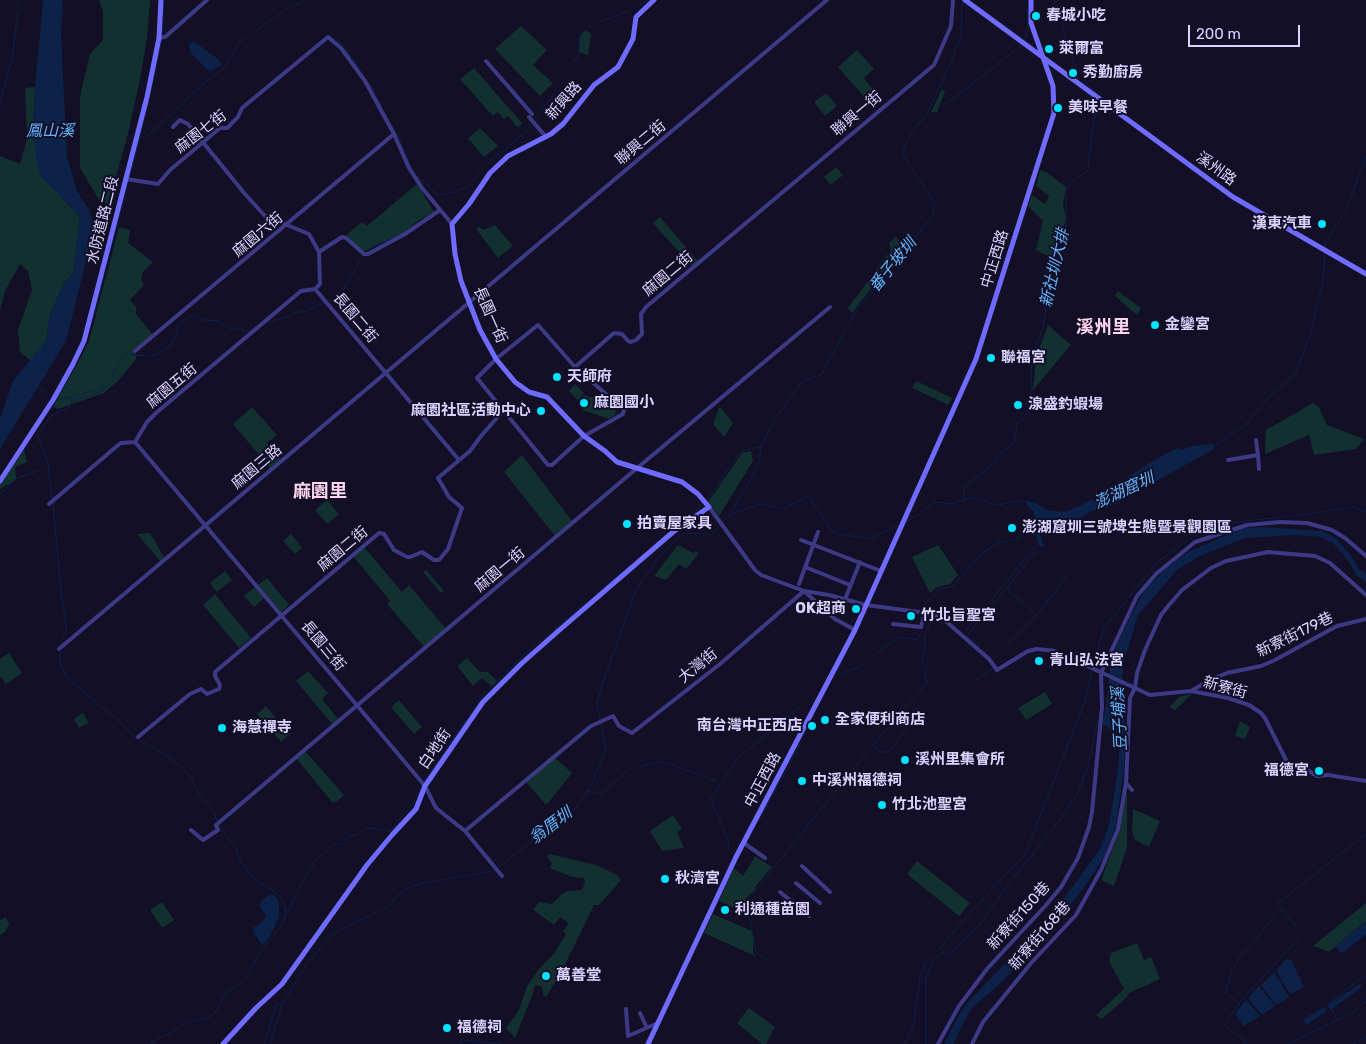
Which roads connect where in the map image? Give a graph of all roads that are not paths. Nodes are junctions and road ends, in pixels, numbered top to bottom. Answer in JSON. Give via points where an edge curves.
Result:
{"nodes":[{"id":1,"x":161,"y":0,"type":"edge"},
{"id":2,"x":207,"y":0,"type":"edge"},
{"id":3,"x":654,"y":0,"type":"edge"},
{"id":4,"x":827,"y":0,"type":"edge"},
{"id":5,"x":953,"y":0,"type":"edge"},
{"id":6,"x":1031,"y":0,"type":"edge"},
{"id":7,"x":967,"y":1,"type":"edge"},
{"id":8,"x":162,"y":38,"type":"junction"},
{"id":9,"x":1044,"y":58,"type":"junction"},
{"id":10,"x":486,"y":61,"type":"dead end"},
{"id":11,"x":173,"y":127,"type":"dead end"},
{"id":12,"x":394,"y":134,"type":"junction"},
{"id":13,"x":546,"y":137,"type":"junction"},
{"id":14,"x":202,"y":143,"type":"junction"},
{"id":15,"x":128,"y":180,"type":"junction"},
{"id":16,"x":440,"y":210,"type":"junction"},
{"id":17,"x":452,"y":224,"type":"junction"},
{"id":18,"x":287,"y":225,"type":"junction"},
{"id":19,"x":743,"y":226,"type":"joint"},
{"id":20,"x":319,"y":252,"type":"junction"},
{"id":21,"x":1366,"y":274,"type":"edge"},
{"id":22,"x":314,"y":289,"type":"junction"},
{"id":23,"x":469,"y":302,"type":"junction"},
{"id":24,"x":830,"y":307,"type":"dead end"},
{"id":25,"x":135,"y":351,"type":"dead end"},
{"id":26,"x":496,"y":359,"type":"junction"},
{"id":27,"x":575,"y":367,"type":"junction"},
{"id":28,"x":386,"y":373,"type":"junction"},
{"id":29,"x":503,"y":411,"type":"junction"},
{"id":30,"x":584,"y":436,"type":"junction"},
{"id":31,"x":1256,"y":440,"type":"dead end"},
{"id":32,"x":135,"y":442,"type":"junction"},
{"id":33,"x":1258,"y":455,"type":"junction"},
{"id":34,"x":459,"y":460,"type":"junction"},
{"id":35,"x":1228,"y":460,"type":"dead end"},
{"id":36,"x":636,"y":469,"type":"junction"},
{"id":37,"x":1259,"y":469,"type":"dead end"},
{"id":38,"x":0,"y":481,"type":"edge"},
{"id":39,"x":49,"y":504,"type":"dead end"},
{"id":40,"x":708,"y":507,"type":"junction"},
{"id":41,"x":206,"y":525,"type":"junction"},
{"id":42,"x":818,"y":532,"type":"dead end"},
{"id":43,"x":802,"y":540,"type":"dead end"},
{"id":44,"x":813,"y":545,"type":"junction"},
{"id":45,"x":1366,"y":556,"type":"edge"},
{"id":46,"x":860,"y":562,"type":"junction"},
{"id":47,"x":805,"y":567,"type":"junction"},
{"id":48,"x":882,"y":571,"type":"junction"},
{"id":49,"x":799,"y":584,"type":"dead end"},
{"id":50,"x":850,"y":585,"type":"junction"},
{"id":51,"x":804,"y":592,"type":"junction"},
{"id":52,"x":1366,"y":594,"type":"edge"},
{"id":53,"x":846,"y":597,"type":"dead end"},
{"id":54,"x":866,"y":605,"type":"junction"},
{"id":55,"x":925,"y":613,"type":"junction"},
{"id":56,"x":282,"y":615,"type":"junction"},
{"id":57,"x":1366,"y":619,"type":"edge"},
{"id":58,"x":893,"y":624,"type":"dead end"},
{"id":59,"x":855,"y":630,"type":"junction"},
{"id":60,"x":59,"y":649,"type":"dead end"},
{"id":61,"x":1101,"y":673,"type":"junction"},
{"id":62,"x":1135,"y":688,"type":"junction"},
{"id":63,"x":1191,"y":691,"type":"junction"},
{"id":64,"x":357,"y":705,"type":"junction"},
{"id":65,"x":138,"y":737,"type":"dead end"},
{"id":66,"x":1366,"y":781,"type":"edge"},
{"id":67,"x":1126,"y":783,"type":"junction"},
{"id":68,"x":425,"y":786,"type":"junction"},
{"id":69,"x":1132,"y":790,"type":"dead end"},
{"id":70,"x":191,"y":830,"type":"dead end"},
{"id":71,"x":464,"y":831,"type":"junction"},
{"id":72,"x":744,"y":843,"type":"junction"},
{"id":73,"x":765,"y":858,"type":"dead end"},
{"id":74,"x":802,"y":866,"type":"dead end"},
{"id":75,"x":502,"y":876,"type":"dead end"},
{"id":76,"x":796,"y":883,"type":"dead end"},
{"id":77,"x":780,"y":892,"type":"dead end"},
{"id":78,"x":830,"y":892,"type":"dead end"},
{"id":79,"x":820,"y":903,"type":"dead end"},
{"id":80,"x":809,"y":916,"type":"dead end"},
{"id":81,"x":626,"y":1009,"type":"dead end"},
{"id":82,"x":640,"y":1013,"type":"dead end"},
{"id":83,"x":658,"y":1023,"type":"junction"},
{"id":84,"x":647,"y":1028,"type":"junction"},
{"id":85,"x":223,"y":1044,"type":"edge"},
{"id":86,"x":648,"y":1044,"type":"edge"},
{"id":87,"x":938,"y":1044,"type":"edge"},
{"id":88,"x":972,"y":1044,"type":"edge"}],
"edges":[{"from":1,"to":8,"type":"street","name":"水防道路二段"},
{"from":2,"to":8,"type":"street"},
{"from":3,"to":13,"type":"street","name":"新興路","via":[[636,17],[633,39],[618,67],[594,85],[563,124]]},
{"from":4,"to":23,"type":"street","name":"聯興二街"},
{"from":5,"to":19,"type":"street","name":"聯興一街","via":[[951,26],[934,66]]},
{"from":6,"to":9,"type":"street","name":"中正西路","via":[[1031,23]]},
{"from":7,"to":9,"type":"street"},
{"from":8,"to":15,"type":"street","name":"水防道路二段"},
{"from":9,"to":21,"type":"street","name":"溪州路","via":[[1233,197]]},
{"from":9,"to":48,"type":"street","name":"中正西路","via":[[1053,86],[1053,120],[976,359]]},
{"from":10,"to":13,"type":"street"},
{"from":11,"to":14,"type":"street","via":[[178,120],[183,120]]},
{"from":12,"to":14,"type":"street","name":"麻園七街","via":[[365,81],[341,48],[328,37],[242,108],[238,118],[227,128],[220,128]]},
{"from":12,"to":16,"type":"street","via":[[409,168]]},
{"from":12,"to":18,"type":"street","name":"麻園六街"},
{"from":13,"to":17,"type":"street","name":"新興路","via":[[496,166]]},
{"from":14,"to":15,"type":"street","name":"麻園七街","via":[[158,184]]},
{"from":14,"to":18,"type":"street","via":[[265,216]]},
{"from":15,"to":38,"type":"street","name":"水防道路二段","via":[[84,341],[32,434]]},
{"from":16,"to":17,"type":"street"},
{"from":16,"to":20,"type":"street","via":[[368,254],[342,237]]},
{"from":17,"to":23,"type":"street","name":"長園一街","via":[[455,254]]},
{"from":18,"to":20,"type":"street","via":[[309,234]]},
{"from":18,"to":25,"type":"street","name":"麻園六街"},
{"from":19,"to":27,"type":"street","name":"麻園二街","via":[[642,310],[642,334],[636,340],[631,342],[622,334],[614,333]]},
{"from":20,"to":22,"type":"street","name":"長園二街","via":[[320,284]]},
{"from":22,"to":28,"type":"street","name":"長園二街"},
{"from":22,"to":32,"type":"street","name":"麻園五街","via":[[302,290],[156,413]]},
{"from":23,"to":26,"type":"street","name":"長園一街"},
{"from":23,"to":28,"type":"street","name":"麻園三路"},
{"from":24,"to":36,"type":"street","name":"麻園一街"},
{"from":26,"to":27,"type":"street","via":[[538,325]]},
{"from":26,"to":29,"type":"street","via":[[476,378]]},
{"from":26,"to":30,"type":"street","name":"長園一街","via":[[515,382],[529,392],[547,398]]},
{"from":27,"to":30,"type":"street","via":[[624,410],[623,414]]},
{"from":28,"to":34,"type":"street","name":"長園二街"},
{"from":28,"to":41,"type":"street","name":"麻園三路"},
{"from":29,"to":30,"type":"street","via":[[548,465],[552,465]]},
{"from":29,"to":34,"type":"street","name":"麻園二街","via":[[470,452]]},
{"from":30,"to":36,"type":"street","name":"長園一街","via":[[617,462]]},
{"from":31,"to":33,"type":"street"},
{"from":32,"to":39,"type":"street","via":[[121,443]]},
{"from":32,"to":41,"type":"street","name":"長園三街"},
{"from":33,"to":35,"type":"street"},
{"from":33,"to":37,"type":"street"},
{"from":34,"to":56,"type":"street","name":"麻園二街","via":[[438,478],[462,508],[448,549],[439,560],[422,552],[407,557],[394,550],[384,534],[379,533]]},
{"from":36,"to":40,"type":"street","name":"長園一街","via":[[682,482]]},
{"from":36,"to":64,"type":"street","name":"麻園一街"},
{"from":40,"to":51,"type":"street","name":"長園一街","via":[[755,570]]},
{"from":40,"to":68,"type":"street","name":"白地街","via":[[673,532],[505,679],[476,710]]},
{"from":41,"to":56,"type":"street","name":"長園三街"},
{"from":41,"to":60,"type":"street","name":"麻園三路"},
{"from":42,"to":44,"type":"street"},
{"from":43,"to":44,"type":"street"},
{"from":44,"to":46,"type":"street"},
{"from":44,"to":47,"type":"street"},
{"from":45,"to":61,"type":"street","via":[[1332,530],[1307,523],[1247,525],[1195,542],[1156,574],[1137,596]]},
{"from":46,"to":48,"type":"street"},
{"from":46,"to":50,"type":"street"},
{"from":47,"to":49,"type":"street"},
{"from":47,"to":50,"type":"street"},
{"from":48,"to":54,"type":"street","name":"中正西路"},
{"from":50,"to":53,"type":"street"},
{"from":51,"to":54,"type":"street"},
{"from":51,"to":59,"type":"street","via":[[835,619]]},
{"from":51,"to":71,"type":"street","name":"大灣街","via":[[632,733],[618,726],[613,716],[585,729]]},
{"from":52,"to":62,"type":"street","name":"新寮街168巷","via":[[1330,563],[1316,556],[1268,552],[1226,561],[1198,576],[1161,615],[1144,650]]},
{"from":54,"to":55,"type":"street"},
{"from":54,"to":59,"type":"street","name":"中正西路"},
{"from":55,"to":58,"type":"street","via":[[921,627]]},
{"from":55,"to":61,"type":"street","via":[[941,617],[989,658],[997,670],[1037,648],[1055,652]]},
{"from":56,"to":64,"type":"street","name":"長園三街"},
{"from":56,"to":65,"type":"street","name":"麻園二街","via":[[216,672],[219,689],[207,694],[200,689],[190,694]]},
{"from":57,"to":63,"type":"street","name":"新寮街179巷","via":[[1337,626],[1275,660],[1210,680]]},
{"from":59,"to":72,"type":"street","name":"中正西路"},
{"from":61,"to":62,"type":"street","name":"新寮街"},
{"from":61,"to":87,"type":"street","name":"新寮街150巷","via":[[1102,707],[1092,812],[1078,858],[1061,887],[970,991]]},
{"from":62,"to":63,"type":"street","name":"新寮街","via":[[1150,695]]},
{"from":62,"to":67,"type":"street","name":"新寮街168巷","via":[[1130,698]]},
{"from":63,"to":66,"type":"street","name":"新寮街","via":[[1228,698],[1261,713],[1287,762],[1293,766],[1316,776]]},
{"from":64,"to":68,"type":"street","name":"長園三街"},
{"from":64,"to":70,"type":"street","name":"麻園一街","via":[[216,825],[218,830],[203,840]]},
{"from":67,"to":69,"type":"street"},
{"from":67,"to":88,"type":"street","name":"新寮街168巷","via":[[1118,829],[1101,870],[1076,914],[983,1022]]},
{"from":68,"to":71,"type":"street","name":"長園三街","via":[[436,808]]},
{"from":68,"to":85,"type":"street","name":"白地街","via":[[416,809],[367,865],[282,984]]},
{"from":71,"to":75,"type":"street","name":"長園三街"},
{"from":72,"to":73,"type":"street"},
{"from":72,"to":83,"type":"street","name":"中正西路"},
{"from":74,"to":78,"type":"street"},
{"from":76,"to":79,"type":"street"},
{"from":77,"to":80,"type":"street"},
{"from":81,"to":84,"type":"street","via":[[628,1036]]},
{"from":82,"to":84,"type":"street"},
{"from":83,"to":84,"type":"street"},
{"from":83,"to":86,"type":"street","name":"中正西路"}]}
